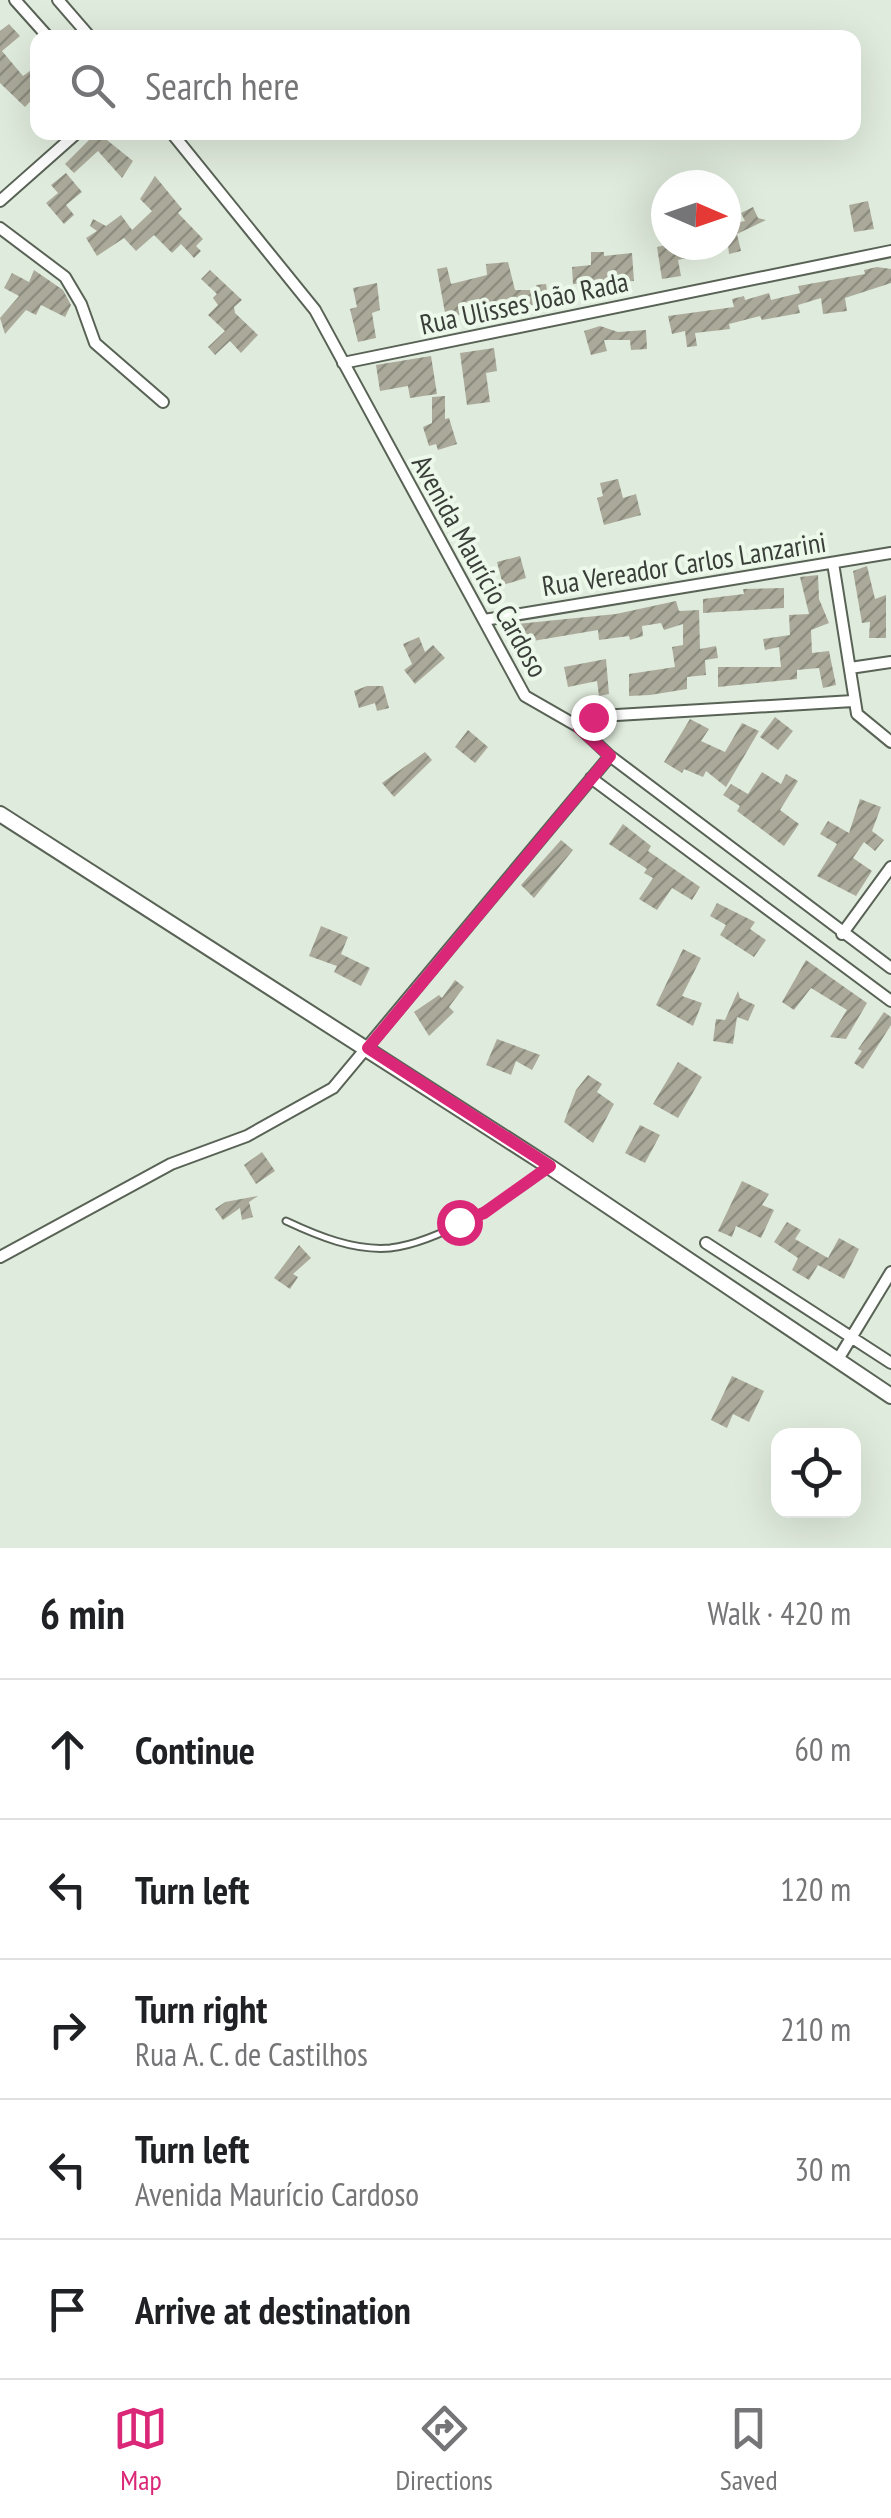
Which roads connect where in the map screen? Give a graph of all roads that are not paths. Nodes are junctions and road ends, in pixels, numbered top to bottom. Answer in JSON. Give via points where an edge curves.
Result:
{"nodes":[{"id":1,"x":15,"y":0,"type":"edge"},
{"id":2,"x":58,"y":0,"type":"edge"},
{"id":3,"x":42,"y":30,"type":"edge"},
{"id":4,"x":83,"y":30,"type":"edge"},
{"id":5,"x":69,"y":140,"type":"edge"},
{"id":6,"x":177,"y":140,"type":"edge"},
{"id":7,"x":0,"y":201,"type":"edge"},
{"id":8,"x":0,"y":228,"type":"edge"},
{"id":9,"x":891,"y":251,"type":"edge"},
{"id":10,"x":343,"y":363,"type":"junction"},
{"id":11,"x":163,"y":402,"type":"dead end"},
{"id":12,"x":891,"y":553,"type":"edge"},
{"id":13,"x":833,"y":563,"type":"junction"},
{"id":14,"x":484,"y":620,"type":"junction"},
{"id":15,"x":891,"y":662,"type":"edge"},
{"id":16,"x":850,"y":668,"type":"junction"},
{"id":17,"x":853,"y":701,"type":"junction"},
{"id":18,"x":579,"y":728,"type":"junction"},
{"id":19,"x":891,"y":742,"type":"edge"},
{"id":20,"x":610,"y":756,"type":"junction"},
{"id":21,"x":591,"y":778,"type":"junction"},
{"id":22,"x":0,"y":814,"type":"edge"},
{"id":23,"x":891,"y":867,"type":"edge"},
{"id":24,"x":842,"y":934,"type":"junction"},
{"id":25,"x":891,"y":968,"type":"edge"},
{"id":26,"x":891,"y":1001,"type":"edge"},
{"id":27,"x":368,"y":1048,"type":"junction"},
{"id":28,"x":550,"y":1166,"type":"junction"},
{"id":29,"x":286,"y":1221,"type":"dead end"},
{"id":30,"x":706,"y":1243,"type":"dead end"},
{"id":31,"x":0,"y":1258,"type":"edge"},
{"id":32,"x":891,"y":1272,"type":"edge"},
{"id":33,"x":851,"y":1338,"type":"junction"},
{"id":34,"x":837,"y":1361,"type":"junction"},
{"id":35,"x":891,"y":1363,"type":"edge"},
{"id":36,"x":891,"y":1396,"type":"edge"}],
"edges":[{"from":1,"to":3,"type":"street"},
{"from":2,"to":4,"type":"street"},
{"from":5,"to":7,"type":"street"},
{"from":6,"to":10,"type":"street","name":"Avenida Maurício Cardoso","via":[[315,310]]},
{"from":8,"to":11,"type":"street","via":[[65,277],[95,343]]},
{"from":9,"to":10,"type":"street","name":"Rua Ulisses João Rada"},
{"from":10,"to":14,"type":"street","name":"Avenida Maurício Cardoso"},
{"from":12,"to":13,"type":"street","name":"Rua Vereador Carlos Lanzarini"},
{"from":13,"to":14,"type":"street","name":"Rua Vereador Carlos Lanzarini"},
{"from":13,"to":16,"type":"street"},
{"from":14,"to":18,"type":"street","name":"Avenida Maurício Cardoso","via":[[524,696]]},
{"from":15,"to":16,"type":"street"},
{"from":16,"to":17,"type":"street"},
{"from":17,"to":18,"type":"street","via":[[600,716]]},
{"from":17,"to":19,"type":"street","via":[[861,720]]},
{"from":18,"to":20,"type":"street","name":"Avenida Maurício Cardoso"},
{"from":20,"to":21,"type":"street"},
{"from":20,"to":24,"type":"street","name":"Avenida Maurício Cardoso"},
{"from":21,"to":26,"type":"street"},
{"from":21,"to":27,"type":"street"},
{"from":22,"to":27,"type":"main road"},
{"from":23,"to":24,"type":"street"},
{"from":24,"to":25,"type":"street","name":"Avenida Maurício Cardoso"},
{"from":27,"to":28,"type":"main road"},
{"from":27,"to":31,"type":"street","via":[[333,1088],[247,1136],[171,1164]]},
{"from":28,"to":29,"type":"lane","via":[[484,1213],[395,1248],[356,1246]]},
{"from":28,"to":34,"type":"main road"},
{"from":30,"to":33,"type":"street"},
{"from":32,"to":33,"type":"street"},
{"from":33,"to":34,"type":"street"},
{"from":33,"to":35,"type":"street"},
{"from":34,"to":36,"type":"main road"}]}
